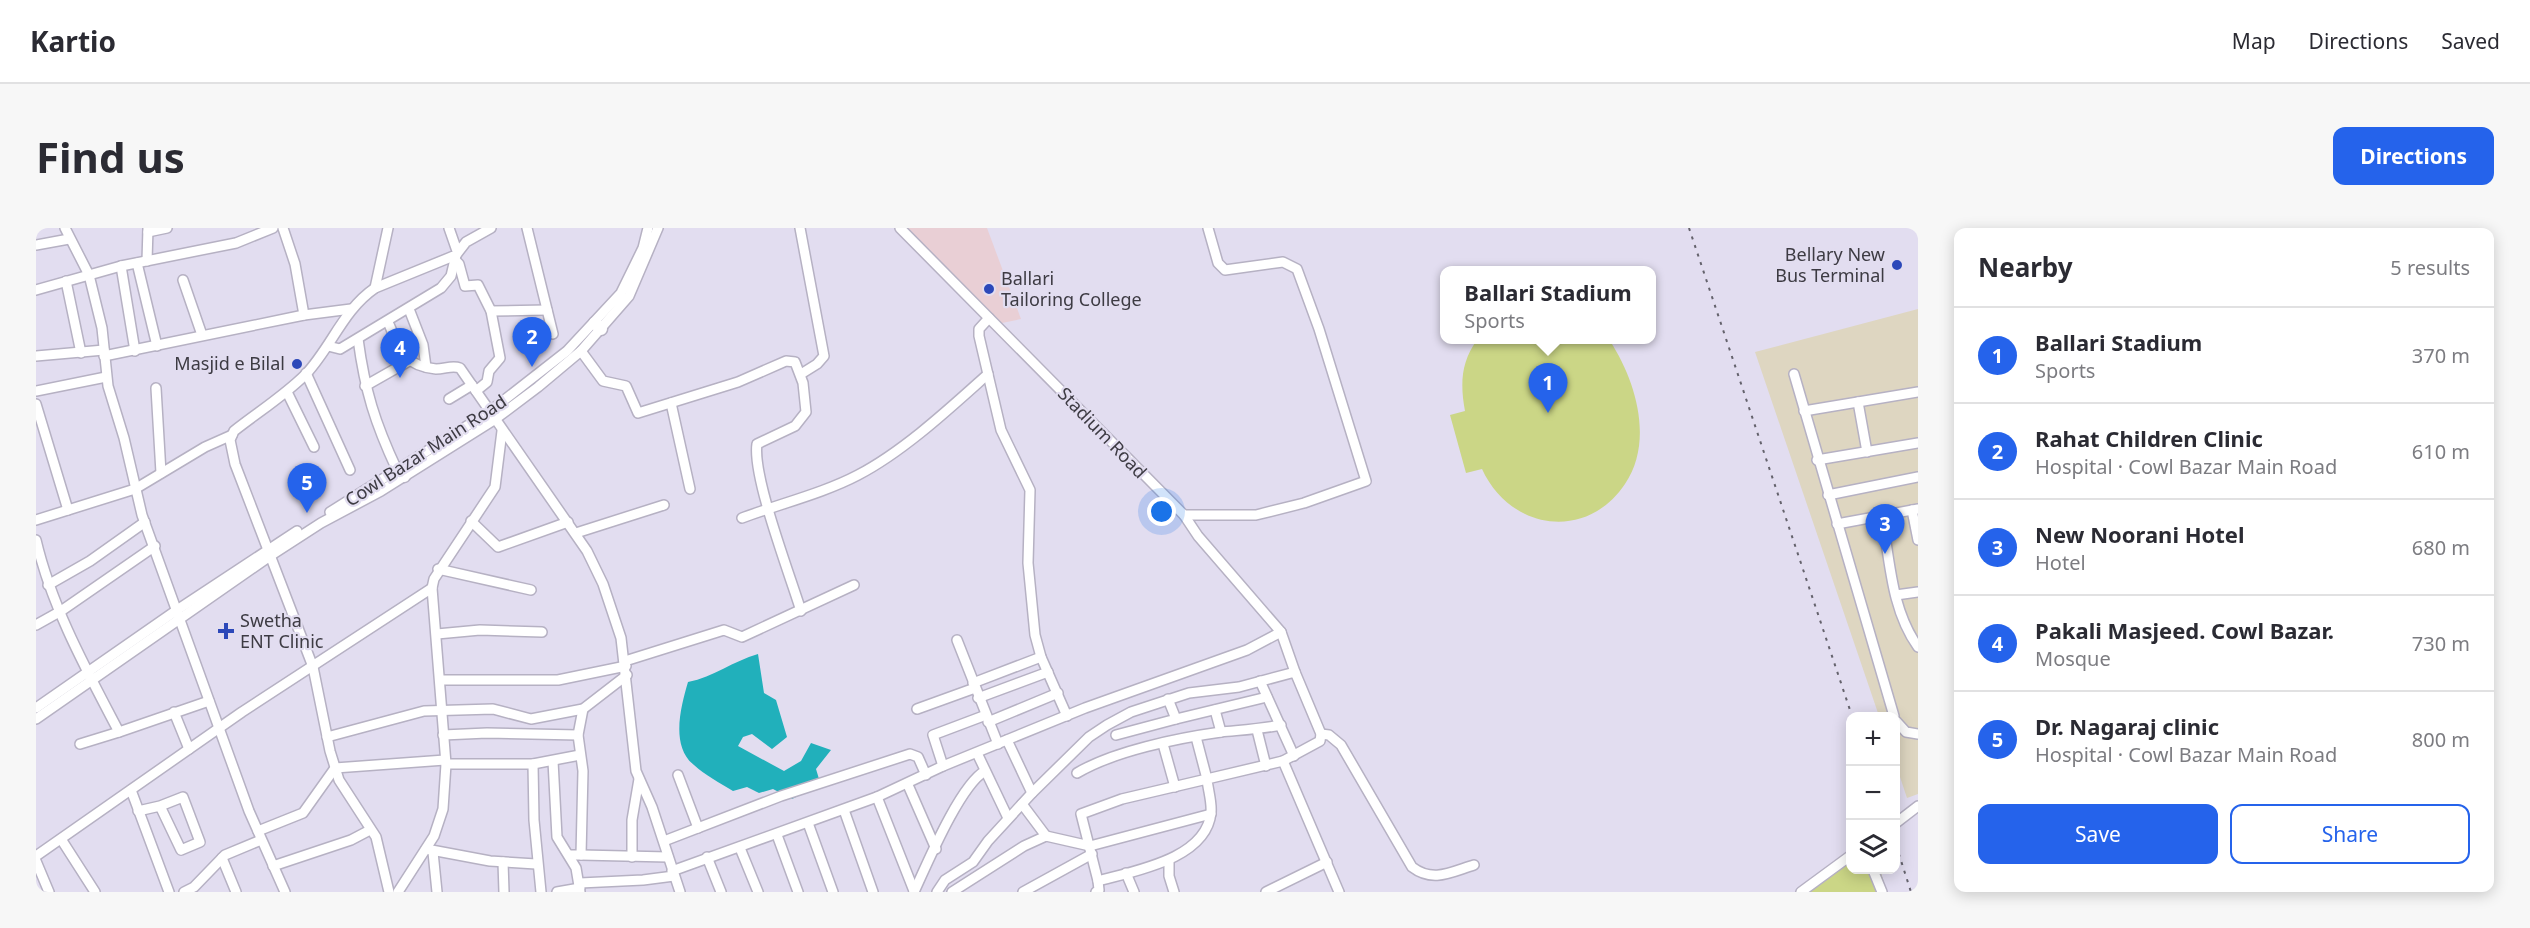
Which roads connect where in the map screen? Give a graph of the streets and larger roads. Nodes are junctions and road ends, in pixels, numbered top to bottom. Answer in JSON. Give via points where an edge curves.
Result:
{"nodes":[{"id":1,"x":64,"y":228,"type":"edge"},
{"id":2,"x":167,"y":228,"type":"edge"},
{"id":3,"x":273,"y":228,"type":"edge"},
{"id":4,"x":283,"y":228,"type":"edge"},
{"id":5,"x":388,"y":228,"type":"edge"},
{"id":6,"x":448,"y":228,"type":"edge"},
{"id":7,"x":491,"y":228,"type":"edge"},
{"id":8,"x":526,"y":228,"type":"edge"},
{"id":9,"x":648,"y":228,"type":"edge"},
{"id":10,"x":658,"y":228,"type":"edge"},
{"id":11,"x":900,"y":228,"type":"edge"},
{"id":12,"x":1208,"y":228,"type":"edge"},
{"id":13,"x":148,"y":230,"type":"edge"},
{"id":14,"x":800,"y":233,"type":"edge"},
{"id":15,"x":69,"y":238,"type":"junction"},
{"id":16,"x":36,"y":245,"type":"edge"},
{"id":17,"x":456,"y":255,"type":"junction"},
{"id":18,"x":142,"y":262,"type":"junction"},
{"id":19,"x":121,"y":266,"type":"junction"},
{"id":20,"x":90,"y":275,"type":"junction"},
{"id":21,"x":183,"y":280,"type":"dead end"},
{"id":22,"x":66,"y":281,"type":"junction"},
{"id":23,"x":375,"y":288,"type":"junction"},
{"id":24,"x":36,"y":290,"type":"edge"},
{"id":25,"x":351,"y":309,"type":"junction"},
{"id":26,"x":409,"y":309,"type":"junction"},
{"id":27,"x":547,"y":310,"type":"junction"},
{"id":28,"x":491,"y":311,"type":"junction"},
{"id":29,"x":304,"y":315,"type":"junction"},
{"id":30,"x":988,"y":320,"type":"junction"},
{"id":31,"x":388,"y":322,"type":"junction"},
{"id":32,"x":598,"y":326,"type":"junction"},
{"id":33,"x":553,"y":334,"type":"dead end"},
{"id":34,"x":202,"y":336,"type":"junction"},
{"id":35,"x":358,"y":339,"type":"junction"},
{"id":36,"x":157,"y":346,"type":"junction"},
{"id":37,"x":328,"y":346,"type":"junction"},
{"id":38,"x":135,"y":351,"type":"junction"},
{"id":39,"x":581,"y":351,"type":"junction"},
{"id":40,"x":81,"y":353,"type":"junction"},
{"id":41,"x":104,"y":353,"type":"junction"},
{"id":42,"x":36,"y":356,"type":"edge"},
{"id":43,"x":409,"y":361,"type":"junction"},
{"id":44,"x":426,"y":367,"type":"junction"},
{"id":45,"x":306,"y":373,"type":"junction"},
{"id":46,"x":801,"y":374,"type":"junction"},
{"id":47,"x":988,"y":374,"type":"junction"},
{"id":48,"x":1794,"y":374,"type":"dead end"},
{"id":49,"x":106,"y":377,"type":"junction"},
{"id":50,"x":365,"y":386,"type":"junction"},
{"id":51,"x":156,"y":388,"type":"dead end"},
{"id":52,"x":474,"y":388,"type":"junction"},
{"id":53,"x":36,"y":391,"type":"edge"},
{"id":54,"x":287,"y":392,"type":"junction"},
{"id":55,"x":1918,"y":392,"type":"edge"},
{"id":56,"x":449,"y":399,"type":"dead end"},
{"id":57,"x":1858,"y":402,"type":"junction"},
{"id":58,"x":671,"y":403,"type":"junction"},
{"id":59,"x":36,"y":404,"type":"edge"},
{"id":60,"x":1804,"y":411,"type":"junction"},
{"id":61,"x":492,"y":416,"type":"junction"},
{"id":62,"x":502,"y":431,"type":"junction"},
{"id":63,"x":232,"y":435,"type":"junction"},
{"id":64,"x":1918,"y":443,"type":"edge"},
{"id":65,"x":314,"y":447,"type":"dead end"},
{"id":66,"x":1868,"y":452,"type":"junction"},
{"id":67,"x":1817,"y":460,"type":"junction"},
{"id":68,"x":350,"y":470,"type":"dead end"},
{"id":69,"x":400,"y":472,"type":"junction"},
{"id":70,"x":161,"y":473,"type":"junction"},
{"id":71,"x":1918,"y":477,"type":"edge"},
{"id":72,"x":135,"y":489,"type":"junction"},
{"id":73,"x":690,"y":489,"type":"dead end"},
{"id":74,"x":1828,"y":495,"type":"junction"},
{"id":75,"x":664,"y":505,"type":"dead end"},
{"id":76,"x":769,"y":508,"type":"junction"},
{"id":77,"x":68,"y":510,"type":"junction"},
{"id":78,"x":1915,"y":510,"type":"edge"},
{"id":79,"x":1184,"y":515,"type":"junction"},
{"id":80,"x":1882,"y":516,"type":"junction"},
{"id":81,"x":742,"y":518,"type":"dead end"},
{"id":82,"x":36,"y":520,"type":"edge"},
{"id":83,"x":471,"y":521,"type":"junction"},
{"id":84,"x":145,"y":522,"type":"junction"},
{"id":85,"x":568,"y":522,"type":"junction"},
{"id":86,"x":1837,"y":524,"type":"junction"},
{"id":87,"x":576,"y":533,"type":"junction"},
{"id":88,"x":36,"y":540,"type":"edge"},
{"id":89,"x":1918,"y":540,"type":"edge"},
{"id":90,"x":155,"y":546,"type":"junction"},
{"id":91,"x":269,"y":552,"type":"junction"},
{"id":92,"x":38,"y":559,"type":"edge"},
{"id":93,"x":438,"y":569,"type":"junction"},
{"id":94,"x":48,"y":585,"type":"junction"},
{"id":95,"x":854,"y":585,"type":"dead end"},
{"id":96,"x":432,"y":588,"type":"junction"},
{"id":97,"x":531,"y":590,"type":"dead end"},
{"id":98,"x":1918,"y":592,"type":"edge"},
{"id":99,"x":1896,"y":595,"type":"junction"},
{"id":100,"x":61,"y":610,"type":"junction"},
{"id":101,"x":801,"y":611,"type":"junction"},
{"id":102,"x":178,"y":614,"type":"junction"},
{"id":103,"x":36,"y":625,"type":"edge"},
{"id":104,"x":542,"y":632,"type":"dead end"},
{"id":105,"x":1281,"y":632,"type":"junction"},
{"id":106,"x":437,"y":634,"type":"junction"},
{"id":107,"x":957,"y":640,"type":"dead end"},
{"id":108,"x":1918,"y":647,"type":"edge"},
{"id":109,"x":1041,"y":657,"type":"junction"},
{"id":110,"x":313,"y":667,"type":"junction"},
{"id":111,"x":626,"y":668,"type":"junction"},
{"id":112,"x":1048,"y":672,"type":"junction"},
{"id":113,"x":1295,"y":672,"type":"junction"},
{"id":114,"x":90,"y":676,"type":"junction"},
{"id":115,"x":441,"y":680,"type":"junction"},
{"id":116,"x":1260,"y":681,"type":"junction"},
{"id":117,"x":975,"y":690,"type":"junction"},
{"id":118,"x":1058,"y":693,"type":"junction"},
{"id":119,"x":1268,"y":698,"type":"junction"},
{"id":120,"x":1168,"y":699,"type":"junction"},
{"id":121,"x":210,"y":701,"type":"junction"},
{"id":122,"x":36,"y":708,"type":"edge"},
{"id":123,"x":583,"y":709,"type":"junction"},
{"id":124,"x":917,"y":709,"type":"dead end"},
{"id":125,"x":441,"y":710,"type":"junction"},
{"id":126,"x":1215,"y":710,"type":"junction"},
{"id":127,"x":174,"y":712,"type":"junction"},
{"id":128,"x":1893,"y":712,"type":"edge"},
{"id":129,"x":1067,"y":716,"type":"junction"},
{"id":130,"x":36,"y":719,"type":"edge"},
{"id":131,"x":987,"y":719,"type":"junction"},
{"id":132,"x":1176,"y":719,"type":"junction"},
{"id":133,"x":1281,"y":725,"type":"junction"},
{"id":134,"x":1900,"y":725,"type":"edge"},
{"id":135,"x":219,"y":728,"type":"junction"},
{"id":136,"x":1257,"y":730,"type":"junction"},
{"id":137,"x":119,"y":732,"type":"junction"},
{"id":138,"x":1221,"y":732,"type":"junction"},
{"id":139,"x":1918,"y":734,"type":"edge"},
{"id":140,"x":443,"y":735,"type":"junction"},
{"id":141,"x":578,"y":735,"type":"junction"},
{"id":142,"x":1116,"y":735,"type":"dead end"},
{"id":143,"x":327,"y":737,"type":"junction"},
{"id":144,"x":1196,"y":737,"type":"junction"},
{"id":145,"x":1002,"y":742,"type":"junction"},
{"id":146,"x":1317,"y":742,"type":"junction"},
{"id":147,"x":80,"y":744,"type":"dead end"},
{"id":148,"x":1163,"y":744,"type":"junction"},
{"id":149,"x":189,"y":749,"type":"junction"},
{"id":150,"x":977,"y":753,"type":"junction"},
{"id":151,"x":580,"y":754,"type":"junction"},
{"id":152,"x":1294,"y":756,"type":"junction"},
{"id":153,"x":553,"y":761,"type":"junction"},
{"id":154,"x":1283,"y":761,"type":"junction"},
{"id":155,"x":445,"y":762,"type":"junction"},
{"id":156,"x":533,"y":764,"type":"junction"},
{"id":157,"x":943,"y":766,"type":"junction"},
{"id":158,"x":1266,"y":766,"type":"junction"},
{"id":159,"x":335,"y":768,"type":"junction"},
{"id":160,"x":985,"y":771,"type":"junction"},
{"id":161,"x":1077,"y":773,"type":"dead end"},
{"id":162,"x":678,"y":775,"type":"dead end"},
{"id":163,"x":926,"y":775,"type":"junction"},
{"id":164,"x":639,"y":779,"type":"junction"},
{"id":165,"x":1207,"y":779,"type":"junction"},
{"id":166,"x":908,"y":785,"type":"junction"},
{"id":167,"x":1175,"y":787,"type":"junction"},
{"id":168,"x":131,"y":790,"type":"junction"},
{"id":169,"x":1032,"y":793,"type":"junction"},
{"id":170,"x":877,"y":797,"type":"junction"},
{"id":171,"x":1022,"y":804,"type":"junction"},
{"id":172,"x":160,"y":806,"type":"junction"},
{"id":173,"x":1918,"y":806,"type":"edge"},
{"id":174,"x":844,"y":810,"type":"junction"},
{"id":175,"x":138,"y":811,"type":"junction"},
{"id":176,"x":1211,"y":814,"type":"junction"},
{"id":177,"x":1008,"y":818,"type":"junction"},
{"id":178,"x":1900,"y":820,"type":"edge"},
{"id":179,"x":808,"y":823,"type":"junction"},
{"id":180,"x":698,"y":828,"type":"junction"},
{"id":181,"x":370,"y":830,"type":"junction"},
{"id":182,"x":777,"y":835,"type":"junction"},
{"id":183,"x":260,"y":836,"type":"junction"},
{"id":184,"x":1046,"y":836,"type":"junction"},
{"id":185,"x":61,"y":839,"type":"junction"},
{"id":186,"x":664,"y":841,"type":"junction"},
{"id":187,"x":740,"y":848,"type":"junction"},
{"id":188,"x":936,"y":849,"type":"junction"},
{"id":189,"x":430,"y":850,"type":"junction"},
{"id":190,"x":1091,"y":850,"type":"junction"},
{"id":191,"x":570,"y":855,"type":"junction"},
{"id":192,"x":581,"y":855,"type":"junction"},
{"id":193,"x":36,"y":856,"type":"edge"},
{"id":194,"x":632,"y":857,"type":"junction"},
{"id":195,"x":668,"y":857,"type":"junction"},
{"id":196,"x":707,"y":857,"type":"junction"},
{"id":197,"x":222,"y":858,"type":"junction"},
{"id":198,"x":1846,"y":860,"type":"edge"},
{"id":199,"x":36,"y":861,"type":"edge"},
{"id":200,"x":1169,"y":861,"type":"junction"},
{"id":201,"x":503,"y":862,"type":"junction"},
{"id":202,"x":1327,"y":862,"type":"junction"},
{"id":203,"x":536,"y":864,"type":"junction"},
{"id":204,"x":1473,"y":865,"type":"dead end"},
{"id":205,"x":273,"y":866,"type":"junction"},
{"id":206,"x":673,"y":873,"type":"junction"},
{"id":207,"x":1126,"y":873,"type":"junction"},
{"id":208,"x":1875,"y":874,"type":"edge"},
{"id":209,"x":580,"y":888,"type":"edge"},
{"id":210,"x":1098,"y":889,"type":"edge"},
{"id":211,"x":195,"y":890,"type":"edge"},
{"id":212,"x":914,"y":891,"type":"edge"},
{"id":213,"x":49,"y":892,"type":"edge"},
{"id":214,"x":95,"y":892,"type":"edge"},
{"id":215,"x":169,"y":892,"type":"edge"},
{"id":216,"x":184,"y":892,"type":"edge"},
{"id":217,"x":236,"y":892,"type":"edge"},
{"id":218,"x":285,"y":892,"type":"edge"},
{"id":219,"x":389,"y":892,"type":"edge"},
{"id":220,"x":398,"y":892,"type":"edge"},
{"id":221,"x":437,"y":892,"type":"edge"},
{"id":222,"x":504,"y":892,"type":"edge"},
{"id":223,"x":540,"y":892,"type":"edge"},
{"id":224,"x":557,"y":892,"type":"edge"},
{"id":225,"x":680,"y":892,"type":"edge"},
{"id":226,"x":721,"y":892,"type":"edge"},
{"id":227,"x":758,"y":892,"type":"edge"},
{"id":228,"x":798,"y":892,"type":"edge"},
{"id":229,"x":832,"y":892,"type":"edge"},
{"id":230,"x":873,"y":892,"type":"edge"},
{"id":231,"x":937,"y":892,"type":"edge"},
{"id":232,"x":952,"y":892,"type":"edge"},
{"id":233,"x":1023,"y":892,"type":"edge"},
{"id":234,"x":1134,"y":892,"type":"edge"},
{"id":235,"x":1174,"y":892,"type":"edge"},
{"id":236,"x":1266,"y":892,"type":"edge"},
{"id":237,"x":1340,"y":892,"type":"edge"},
{"id":238,"x":1802,"y":892,"type":"edge"},
{"id":239,"x":1882,"y":892,"type":"edge"}],
"edges":[{"from":1,"to":15,"type":"street"},
{"from":2,"to":13,"type":"street"},
{"from":3,"to":18,"type":"street","via":[[236,243]]},
{"from":4,"to":29,"type":"street","via":[[295,264]]},
{"from":5,"to":23,"type":"street"},
{"from":6,"to":17,"type":"street"},
{"from":7,"to":17,"type":"street","via":[[466,242]]},
{"from":8,"to":27,"type":"street"},
{"from":9,"to":32,"type":"street","name":"Cowl Bazar Main Road","via":[[643,248],[621,293]]},
{"from":10,"to":32,"type":"street","via":[[629,296]]},
{"from":11,"to":30,"type":"street","name":"Stadium Road"},
{"from":12,"to":79,"type":"street","via":[[1218,263],[1225,270],[1283,262],[1297,269],[1366,481],[1256,515]]},
{"from":13,"to":18,"type":"street"},
{"from":14,"to":46,"type":"street","via":[[824,356]]},
{"from":15,"to":16,"type":"street"},
{"from":15,"to":20,"type":"street"},
{"from":17,"to":23,"type":"street"},
{"from":17,"to":26,"type":"street","via":[[446,283]]},
{"from":17,"to":28,"type":"street","via":[[464,284],[480,285]]},
{"from":18,"to":19,"type":"street"},
{"from":18,"to":36,"type":"street"},
{"from":19,"to":20,"type":"street"},
{"from":19,"to":38,"type":"street"},
{"from":20,"to":22,"type":"street"},
{"from":20,"to":41,"type":"street"},
{"from":21,"to":34,"type":"street"},
{"from":22,"to":24,"type":"street"},
{"from":22,"to":40,"type":"street"},
{"from":23,"to":25,"type":"street"},
{"from":25,"to":29,"type":"street"},
{"from":25,"to":37,"type":"street"},
{"from":26,"to":31,"type":"street"},
{"from":26,"to":44,"type":"street","via":[[423,345]]},
{"from":27,"to":28,"type":"street"},
{"from":27,"to":33,"type":"street"},
{"from":28,"to":52,"type":"street","via":[[500,358],[489,371],[487,382]]},
{"from":29,"to":34,"type":"street"},
{"from":30,"to":47,"type":"street","via":[[979,329]]},
{"from":30,"to":79,"type":"street","name":"Stadium Road"},
{"from":31,"to":35,"type":"street"},
{"from":31,"to":43,"type":"street"},
{"from":32,"to":39,"type":"street"},
{"from":32,"to":61,"type":"street","name":"Cowl Bazar Main Road"},
{"from":34,"to":36,"type":"street"},
{"from":35,"to":37,"type":"street","via":[[340,349]]},
{"from":35,"to":50,"type":"street"},
{"from":36,"to":38,"type":"street"},
{"from":37,"to":45,"type":"street"},
{"from":38,"to":41,"type":"street"},
{"from":39,"to":58,"type":"street","via":[[603,381],[626,386],[638,413]]},
{"from":39,"to":61,"type":"street"},
{"from":40,"to":41,"type":"street"},
{"from":40,"to":42,"type":"street"},
{"from":41,"to":49,"type":"street"},
{"from":43,"to":44,"type":"street"},
{"from":43,"to":50,"type":"street"},
{"from":44,"to":52,"type":"street","via":[[456,366]]},
{"from":45,"to":54,"type":"street"},
{"from":45,"to":68,"type":"street"},
{"from":46,"to":58,"type":"street","via":[[795,362],[786,361],[738,382]]},
{"from":46,"to":76,"type":"street","via":[[806,405],[802,421],[757,444]]},
{"from":47,"to":76,"type":"street","via":[[955,404],[856,476]]},
{"from":47,"to":109,"type":"street","via":[[1001,430],[1030,490],[1029,586]]},
{"from":48,"to":60,"type":"street"},
{"from":49,"to":53,"type":"street"},
{"from":49,"to":72,"type":"street"},
{"from":50,"to":69,"type":"street","via":[[373,418]]},
{"from":51,"to":70,"type":"street"},
{"from":52,"to":56,"type":"street"},
{"from":52,"to":61,"type":"street"},
{"from":54,"to":63,"type":"street"},
{"from":54,"to":65,"type":"street"},
{"from":55,"to":57,"type":"street"},
{"from":57,"to":60,"type":"street"},
{"from":57,"to":66,"type":"street"},
{"from":58,"to":73,"type":"street"},
{"from":59,"to":77,"type":"street"},
{"from":60,"to":67,"type":"street"},
{"from":61,"to":62,"type":"street"},
{"from":61,"to":69,"type":"street","name":"Cowl Bazar Main Road"},
{"from":62,"to":83,"type":"street","via":[[495,487]]},
{"from":62,"to":85,"type":"street"},
{"from":63,"to":70,"type":"street"},
{"from":63,"to":91,"type":"street","via":[[235,464]]},
{"from":64,"to":66,"type":"street"},
{"from":66,"to":67,"type":"street"},
{"from":67,"to":74,"type":"street"},
{"from":69,"to":91,"type":"street","name":"Cowl Bazar Main Road"},
{"from":70,"to":72,"type":"street"},
{"from":71,"to":74,"type":"street"},
{"from":72,"to":77,"type":"street"},
{"from":72,"to":84,"type":"street"},
{"from":74,"to":86,"type":"street"},
{"from":75,"to":87,"type":"street"},
{"from":76,"to":81,"type":"street"},
{"from":76,"to":101,"type":"street"},
{"from":77,"to":82,"type":"street"},
{"from":78,"to":80,"type":"street"},
{"from":78,"to":89,"type":"street"},
{"from":79,"to":105,"type":"street","name":"Stadium Road"},
{"from":80,"to":86,"type":"street"},
{"from":80,"to":99,"type":"street"},
{"from":83,"to":85,"type":"street","via":[[498,547]]},
{"from":83,"to":93,"type":"street"},
{"from":84,"to":90,"type":"street"},
{"from":84,"to":94,"type":"street"},
{"from":85,"to":87,"type":"street"},
{"from":86,"to":128,"type":"street"},
{"from":87,"to":111,"type":"street","via":[[606,593]]},
{"from":88,"to":92,"type":"street"},
{"from":90,"to":100,"type":"street"},
{"from":90,"to":102,"type":"street"},
{"from":91,"to":102,"type":"street","name":"Cowl Bazar Main Road"},
{"from":91,"to":110,"type":"street"},
{"from":92,"to":94,"type":"street"},
{"from":93,"to":96,"type":"street"},
{"from":93,"to":97,"type":"street"},
{"from":94,"to":100,"type":"street"},
{"from":95,"to":101,"type":"street"},
{"from":96,"to":106,"type":"street"},
{"from":96,"to":110,"type":"street"},
{"from":98,"to":99,"type":"street"},
{"from":99,"to":108,"type":"street","via":[[1902,622]]},
{"from":100,"to":103,"type":"street"},
{"from":100,"to":114,"type":"street"},
{"from":101,"to":111,"type":"street","via":[[742,637],[724,630]]},
{"from":102,"to":114,"type":"street"},
{"from":102,"to":121,"type":"street"},
{"from":104,"to":106,"type":"street","via":[[480,630]]},
{"from":105,"to":113,"type":"street"},
{"from":105,"to":129,"type":"street","via":[[1247,650]]},
{"from":106,"to":115,"type":"street"},
{"from":107,"to":117,"type":"street"},
{"from":109,"to":112,"type":"street"},
{"from":109,"to":117,"type":"street"},
{"from":110,"to":135,"type":"street"},
{"from":110,"to":143,"type":"street"},
{"from":111,"to":115,"type":"street","via":[[558,680]]},
{"from":111,"to":123,"type":"street"},
{"from":111,"to":164,"type":"street"},
{"from":112,"to":117,"type":"street"},
{"from":112,"to":118,"type":"street"},
{"from":113,"to":116,"type":"street"},
{"from":113,"to":146,"type":"street"},
{"from":114,"to":122,"type":"street"},
{"from":114,"to":130,"type":"street"},
{"from":114,"to":137,"type":"street"},
{"from":115,"to":125,"type":"street"},
{"from":116,"to":119,"type":"street"},
{"from":116,"to":120,"type":"street"},
{"from":117,"to":124,"type":"street"},
{"from":117,"to":131,"type":"street"},
{"from":118,"to":129,"type":"street"},
{"from":118,"to":131,"type":"street"},
{"from":119,"to":126,"type":"street"},
{"from":119,"to":133,"type":"street"},
{"from":120,"to":132,"type":"street"},
{"from":120,"to":169,"type":"street","via":[[1131,712],[1089,737]]},
{"from":121,"to":127,"type":"street"},
{"from":121,"to":135,"type":"street"},
{"from":123,"to":125,"type":"street","via":[[531,718],[493,709]]},
{"from":123,"to":141,"type":"street"},
{"from":125,"to":140,"type":"street"},
{"from":125,"to":143,"type":"street"},
{"from":126,"to":132,"type":"street"},
{"from":126,"to":138,"type":"street"},
{"from":127,"to":137,"type":"street"},
{"from":127,"to":149,"type":"street"},
{"from":129,"to":145,"type":"street"},
{"from":131,"to":145,"type":"street"},
{"from":131,"to":157,"type":"street","via":[[933,735]]},
{"from":132,"to":142,"type":"street"},
{"from":133,"to":136,"type":"street"},
{"from":133,"to":152,"type":"street"},
{"from":134,"to":139,"type":"street","via":[[1906,732]]},
{"from":135,"to":149,"type":"street"},
{"from":135,"to":183,"type":"street"},
{"from":136,"to":138,"type":"street"},
{"from":136,"to":158,"type":"street"},
{"from":137,"to":147,"type":"street"},
{"from":138,"to":144,"type":"street"},
{"from":140,"to":141,"type":"street"},
{"from":140,"to":155,"type":"street"},
{"from":141,"to":151,"type":"street"},
{"from":143,"to":159,"type":"street"},
{"from":144,"to":148,"type":"street"},
{"from":144,"to":165,"type":"street"},
{"from":145,"to":150,"type":"street"},
{"from":145,"to":169,"type":"street"},
{"from":146,"to":152,"type":"street"},
{"from":146,"to":204,"type":"street","via":[[1329,735],[1341,745],[1412,867],[1420,874],[1440,877]]},
{"from":148,"to":161,"type":"street"},
{"from":148,"to":167,"type":"street"},
{"from":149,"to":168,"type":"street"},
{"from":150,"to":157,"type":"street"},
{"from":150,"to":160,"type":"street"},
{"from":151,"to":153,"type":"street"},
{"from":151,"to":192,"type":"street"},
{"from":152,"to":154,"type":"street"},
{"from":153,"to":156,"type":"street"},
{"from":153,"to":191,"type":"street","via":[[555,825],[562,846]]},
{"from":154,"to":158,"type":"street"},
{"from":154,"to":202,"type":"street"},
{"from":155,"to":156,"type":"street"},
{"from":155,"to":159,"type":"street"},
{"from":155,"to":189,"type":"street","via":[[443,809]]},
{"from":156,"to":203,"type":"street"},
{"from":157,"to":163,"type":"street"},
{"from":158,"to":165,"type":"street"},
{"from":159,"to":181,"type":"street"},
{"from":159,"to":183,"type":"street","via":[[303,813]]},
{"from":160,"to":177,"type":"street"},
{"from":160,"to":188,"type":"street","via":[[977,775],[965,792]]},
{"from":162,"to":180,"type":"street"},
{"from":163,"to":166,"type":"street"},
{"from":163,"to":180,"type":"street","via":[[918,757],[910,754]]},
{"from":164,"to":186,"type":"street"},
{"from":164,"to":194,"type":"street","via":[[632,820]]},
{"from":165,"to":167,"type":"street"},
{"from":165,"to":176,"type":"street"},
{"from":166,"to":170,"type":"street"},
{"from":166,"to":188,"type":"street"},
{"from":167,"to":190,"type":"street","via":[[1122,799],[1081,814]]},
{"from":168,"to":175,"type":"street"},
{"from":168,"to":185,"type":"street"},
{"from":169,"to":171,"type":"street"},
{"from":170,"to":174,"type":"street"},
{"from":170,"to":212,"type":"street"},
{"from":171,"to":177,"type":"street"},
{"from":171,"to":184,"type":"street"},
{"from":172,"to":172,"type":"street","via":[[178,849],[201,842],[183,797]]},
{"from":172,"to":175,"type":"street"},
{"from":173,"to":178,"type":"street"},
{"from":174,"to":179,"type":"street"},
{"from":174,"to":230,"type":"street"},
{"from":175,"to":215,"type":"street"},
{"from":176,"to":190,"type":"street"},
{"from":176,"to":200,"type":"street","via":[[1193,845]]},
{"from":177,"to":231,"type":"street","via":[[973,862],[945,880]]},
{"from":179,"to":182,"type":"street"},
{"from":179,"to":229,"type":"street"},
{"from":180,"to":186,"type":"street"},
{"from":181,"to":205,"type":"street"},
{"from":181,"to":219,"type":"street","via":[[376,837]]},
{"from":182,"to":187,"type":"street"},
{"from":182,"to":228,"type":"street"},
{"from":183,"to":197,"type":"street"},
{"from":183,"to":205,"type":"street"},
{"from":184,"to":190,"type":"street"},
{"from":184,"to":232,"type":"street"},
{"from":185,"to":193,"type":"street"},
{"from":185,"to":214,"type":"street"},
{"from":186,"to":195,"type":"street"},
{"from":187,"to":196,"type":"street"},
{"from":187,"to":227,"type":"street"},
{"from":188,"to":212,"type":"street"},
{"from":189,"to":201,"type":"street"},
{"from":189,"to":220,"type":"street"},
{"from":189,"to":221,"type":"street"},
{"from":190,"to":210,"type":"street"},
{"from":190,"to":233,"type":"street"},
{"from":191,"to":192,"type":"street"},
{"from":191,"to":209,"type":"street"},
{"from":192,"to":194,"type":"street"},
{"from":194,"to":195,"type":"street"},
{"from":195,"to":206,"type":"street"},
{"from":196,"to":206,"type":"street"},
{"from":196,"to":226,"type":"street"},
{"from":197,"to":211,"type":"street"},
{"from":197,"to":217,"type":"street"},
{"from":198,"to":238,"type":"street"},
{"from":199,"to":213,"type":"street"},
{"from":200,"to":207,"type":"street"},
{"from":200,"to":235,"type":"street"},
{"from":201,"to":203,"type":"street"},
{"from":201,"to":222,"type":"street"},
{"from":202,"to":236,"type":"street"},
{"from":202,"to":237,"type":"street"},
{"from":203,"to":223,"type":"street"},
{"from":205,"to":218,"type":"street"},
{"from":206,"to":209,"type":"street"},
{"from":206,"to":225,"type":"street"},
{"from":207,"to":210,"type":"street"},
{"from":207,"to":234,"type":"street"},
{"from":208,"to":239,"type":"street"},
{"from":209,"to":224,"type":"street"},
{"from":211,"to":216,"type":"street"}]}
